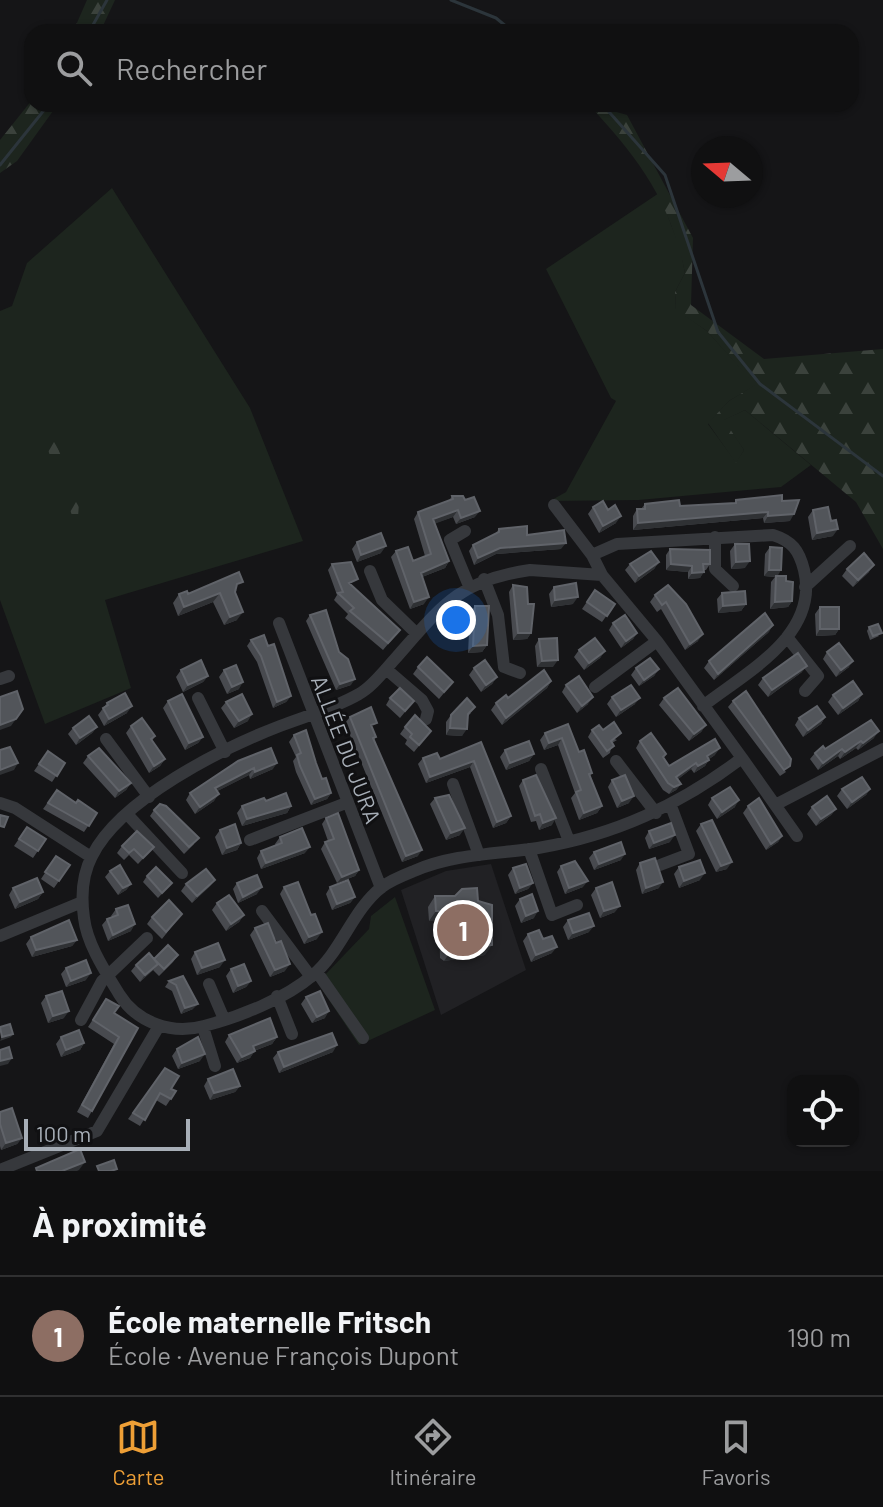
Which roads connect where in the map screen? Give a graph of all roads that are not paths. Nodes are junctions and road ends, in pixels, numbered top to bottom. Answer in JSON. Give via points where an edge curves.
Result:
{"nodes":[{"id":1,"x":554,"y":505,"type":"dead end"},
{"id":2,"x":465,"y":531,"type":"dead end"},
{"id":3,"x":715,"y":537,"type":"junction"},
{"id":4,"x":850,"y":546,"type":"dead end"},
{"id":5,"x":592,"y":555,"type":"junction"},
{"id":6,"x":370,"y":571,"type":"dead end"},
{"id":7,"x":602,"y":575,"type":"junction"},
{"id":8,"x":484,"y":579,"type":"junction"},
{"id":9,"x":469,"y":586,"type":"junction"},
{"id":10,"x":733,"y":586,"type":"dead end"},
{"id":11,"x":805,"y":587,"type":"junction"},
{"id":12,"x":279,"y":623,"type":"dead end"},
{"id":13,"x":417,"y":634,"type":"junction"},
{"id":14,"x":787,"y":637,"type":"junction"},
{"id":15,"x":657,"y":641,"type":"junction"},
{"id":16,"x":386,"y":669,"type":"junction"},
{"id":17,"x":520,"y":673,"type":"dead end"},
{"id":18,"x":595,"y":687,"type":"dead end"},
{"id":19,"x":805,"y":691,"type":"dead end"},
{"id":20,"x":198,"y":698,"type":"dead end"},
{"id":21,"x":703,"y":706,"type":"junction"},
{"id":22,"x":312,"y":714,"type":"junction"},
{"id":23,"x":426,"y":719,"type":"dead end"},
{"id":24,"x":106,"y":739,"type":"dead end"},
{"id":25,"x":883,"y":749,"type":"edge"},
{"id":26,"x":225,"y":752,"type":"junction"},
{"id":27,"x":742,"y":758,"type":"junction"},
{"id":28,"x":616,"y":761,"type":"dead end"},
{"id":29,"x":541,"y":769,"type":"dead end"},
{"id":30,"x":453,"y":784,"type":"dead end"},
{"id":31,"x":149,"y":797,"type":"junction"},
{"id":32,"x":0,"y":803,"type":"edge"},
{"id":33,"x":346,"y":803,"type":"junction"},
{"id":34,"x":775,"y":805,"type":"junction"},
{"id":35,"x":671,"y":806,"type":"junction"},
{"id":36,"x":656,"y":813,"type":"junction"},
{"id":37,"x":127,"y":814,"type":"junction"},
{"id":38,"x":797,"y":836,"type":"dead end"},
{"id":39,"x":250,"y":840,"type":"dead end"},
{"id":40,"x":569,"y":841,"type":"junction"},
{"id":41,"x":529,"y":849,"type":"junction"},
{"id":42,"x":479,"y":855,"type":"junction"},
{"id":43,"x":91,"y":857,"type":"junction"},
{"id":44,"x":660,"y":865,"type":"edge"},
{"id":45,"x":182,"y":873,"type":"dead end"},
{"id":46,"x":381,"y":888,"type":"junction"},
{"id":47,"x":82,"y":902,"type":"junction"},
{"id":48,"x":577,"y":905,"type":"dead end"},
{"id":49,"x":262,"y":911,"type":"dead end"},
{"id":50,"x":0,"y":936,"type":"edge"},
{"id":51,"x":147,"y":938,"type":"dead end"},
{"id":52,"x":314,"y":974,"type":"junction"},
{"id":53,"x":108,"y":975,"type":"junction"},
{"id":54,"x":209,"y":984,"type":"dead end"},
{"id":55,"x":277,"y":996,"type":"junction"},
{"id":56,"x":224,"y":1019,"type":"junction"},
{"id":57,"x":81,"y":1020,"type":"dead end"},
{"id":58,"x":159,"y":1026,"type":"junction"},
{"id":59,"x":203,"y":1027,"type":"junction"},
{"id":60,"x":292,"y":1034,"type":"dead end"},
{"id":61,"x":363,"y":1038,"type":"dead end"},
{"id":62,"x":215,"y":1066,"type":"dead end"},
{"id":63,"x":0,"y":1170,"type":"edge"}],
"edges":[{"from":1,"to":5,"type":"street"},
{"from":2,"to":9,"type":"street","via":[[450,540]]},
{"from":3,"to":5,"type":"street","via":[[617,544]]},
{"from":3,"to":10,"type":"street","via":[[715,569]]},
{"from":3,"to":11,"type":"street","via":[[773,535],[788,540],[797,550]]},
{"from":4,"to":11,"type":"street"},
{"from":5,"to":7,"type":"street"},
{"from":6,"to":13,"type":"street","via":[[382,600]]},
{"from":7,"to":8,"type":"street","via":[[530,570]]},
{"from":7,"to":15,"type":"street"},
{"from":8,"to":9,"type":"street"},
{"from":8,"to":17,"type":"street","via":[[498,615],[504,667]]},
{"from":9,"to":13,"type":"street"},
{"from":11,"to":14,"type":"street"},
{"from":12,"to":22,"type":"street","name":"ALLÉE DU JURA"},
{"from":13,"to":16,"type":"street"},
{"from":14,"to":19,"type":"street","via":[[818,676]]},
{"from":14,"to":21,"type":"street","via":[[774,654]]},
{"from":15,"to":18,"type":"street"},
{"from":15,"to":21,"type":"street"},
{"from":16,"to":22,"type":"street","via":[[362,693]]},
{"from":16,"to":23,"type":"street","via":[[422,700]]},
{"from":20,"to":26,"type":"street"},
{"from":21,"to":27,"type":"street"},
{"from":22,"to":26,"type":"street"},
{"from":22,"to":33,"type":"street","name":"ALLÉE DU JURA"},
{"from":24,"to":31,"type":"street"},
{"from":25,"to":34,"type":"street"},
{"from":26,"to":31,"type":"street"},
{"from":27,"to":34,"type":"street"},
{"from":27,"to":35,"type":"street"},
{"from":28,"to":36,"type":"street"},
{"from":29,"to":40,"type":"street"},
{"from":30,"to":42,"type":"street"},
{"from":31,"to":37,"type":"street"},
{"from":32,"to":43,"type":"street"},
{"from":33,"to":39,"type":"street"},
{"from":33,"to":46,"type":"street","name":"ALLÉE DU JURA"},
{"from":34,"to":38,"type":"street"},
{"from":35,"to":36,"type":"street"},
{"from":35,"to":44,"type":"street","via":[[689,854]]},
{"from":36,"to":40,"type":"street"},
{"from":37,"to":43,"type":"street"},
{"from":37,"to":45,"type":"street"},
{"from":40,"to":41,"type":"street"},
{"from":41,"to":42,"type":"street"},
{"from":41,"to":48,"type":"street","via":[[552,915]]},
{"from":42,"to":46,"type":"street","via":[[417,870]]},
{"from":43,"to":47,"type":"street"},
{"from":46,"to":52,"type":"street"},
{"from":47,"to":50,"type":"street"},
{"from":47,"to":53,"type":"street","via":[[86,930]]},
{"from":49,"to":52,"type":"street"},
{"from":51,"to":53,"type":"street"},
{"from":52,"to":55,"type":"street"},
{"from":52,"to":61,"type":"street"},
{"from":53,"to":57,"type":"street"},
{"from":53,"to":58,"type":"street","via":[[132,1010]]},
{"from":54,"to":56,"type":"street"},
{"from":55,"to":56,"type":"street"},
{"from":55,"to":60,"type":"street"},
{"from":56,"to":59,"type":"street"},
{"from":58,"to":59,"type":"street"},
{"from":58,"to":63,"type":"street","via":[[97,1131]]},
{"from":59,"to":62,"type":"street"}]}
